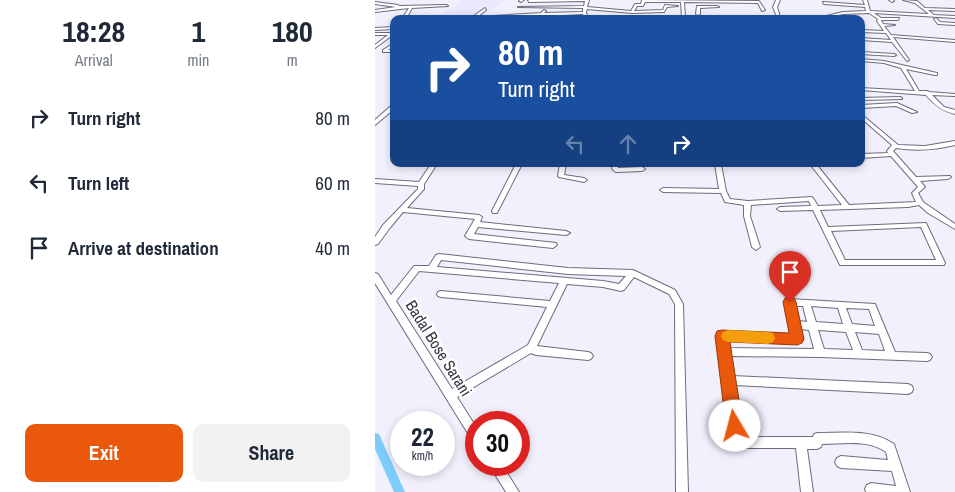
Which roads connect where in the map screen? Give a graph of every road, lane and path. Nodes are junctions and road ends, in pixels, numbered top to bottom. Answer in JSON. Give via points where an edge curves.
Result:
{"nodes":[{"id":1,"x":549,"y":0,"type":"edge"},
{"id":2,"x":587,"y":0,"type":"edge"},
{"id":3,"x":778,"y":0,"type":"edge"},
{"id":4,"x":865,"y":0,"type":"edge"},
{"id":5,"x":905,"y":0,"type":"edge"},
{"id":6,"x":411,"y":1,"type":"edge"},
{"id":7,"x":529,"y":1,"type":"edge"},
{"id":8,"x":644,"y":1,"type":"edge"},
{"id":9,"x":722,"y":1,"type":"edge"},
{"id":10,"x":682,"y":2,"type":"edge"},
{"id":11,"x":697,"y":2,"type":"junction"},
{"id":12,"x":824,"y":2,"type":"edge"},
{"id":13,"x":375,"y":3,"type":"edge"},
{"id":14,"x":432,"y":6,"type":"junction"},
{"id":15,"x":446,"y":6,"type":"dead end"},
{"id":16,"x":866,"y":6,"type":"junction"},
{"id":17,"x":402,"y":7,"type":"junction"},
{"id":18,"x":411,"y":7,"type":"junction"},
{"id":19,"x":520,"y":7,"type":"dead end"},
{"id":20,"x":545,"y":7,"type":"junction"},
{"id":21,"x":699,"y":7,"type":"junction"},
{"id":22,"x":717,"y":7,"type":"dead end"},
{"id":23,"x":775,"y":7,"type":"junction"},
{"id":24,"x":585,"y":8,"type":"junction"},
{"id":25,"x":826,"y":8,"type":"dead end"},
{"id":26,"x":485,"y":9,"type":"dead end"},
{"id":27,"x":920,"y":9,"type":"dead end"},
{"id":28,"x":925,"y":9,"type":"junction"},
{"id":29,"x":945,"y":9,"type":"junction"},
{"id":30,"x":428,"y":10,"type":"dead end"},
{"id":31,"x":955,"y":10,"type":"edge"},
{"id":32,"x":377,"y":11,"type":"edge"},
{"id":33,"x":663,"y":11,"type":"junction"},
{"id":34,"x":632,"y":12,"type":"junction"},
{"id":35,"x":742,"y":12,"type":"dead end"},
{"id":36,"x":869,"y":12,"type":"junction"},
{"id":37,"x":584,"y":13,"type":"joint"},
{"id":38,"x":829,"y":13,"type":"dead end"},
{"id":39,"x":698,"y":14,"type":"dead end"},
{"id":40,"x":406,"y":15,"type":"edge"},
{"id":41,"x":477,"y":15,"type":"edge"},
{"id":42,"x":542,"y":15,"type":"edge"},
{"id":43,"x":562,"y":15,"type":"edge"},
{"id":44,"x":662,"y":15,"type":"edge"},
{"id":45,"x":683,"y":15,"type":"edge"},
{"id":46,"x":745,"y":15,"type":"edge"},
{"id":47,"x":777,"y":15,"type":"edge"},
{"id":48,"x":832,"y":15,"type":"edge"},
{"id":49,"x":836,"y":15,"type":"edge"},
{"id":50,"x":932,"y":15,"type":"junction"},
{"id":51,"x":375,"y":16,"type":"edge"},
{"id":52,"x":953,"y":17,"type":"edge"},
{"id":53,"x":881,"y":19,"type":"junction"},
{"id":54,"x":898,"y":19,"type":"dead end"},
{"id":55,"x":954,"y":23,"type":"edge"},
{"id":56,"x":881,"y":25,"type":"junction"},
{"id":57,"x":893,"y":25,"type":"dead end"},
{"id":58,"x":375,"y":29,"type":"edge"},
{"id":59,"x":955,"y":30,"type":"edge"},
{"id":60,"x":865,"y":31,"type":"edge"},
{"id":61,"x":390,"y":33,"type":"edge"},
{"id":62,"x":390,"y":34,"type":"edge"},
{"id":63,"x":888,"y":34,"type":"junction"},
{"id":64,"x":375,"y":36,"type":"edge"},
{"id":65,"x":390,"y":36,"type":"edge"},
{"id":66,"x":865,"y":39,"type":"edge"},
{"id":67,"x":892,"y":41,"type":"junction"},
{"id":68,"x":955,"y":41,"type":"edge"},
{"id":69,"x":375,"y":47,"type":"edge"},
{"id":70,"x":390,"y":47,"type":"edge"},
{"id":71,"x":390,"y":51,"type":"edge"},
{"id":72,"x":865,"y":53,"type":"edge"},
{"id":73,"x":894,"y":55,"type":"dead end"},
{"id":74,"x":907,"y":60,"type":"dead end"},
{"id":75,"x":865,"y":61,"type":"edge"},
{"id":76,"x":903,"y":67,"type":"junction"},
{"id":77,"x":935,"y":74,"type":"dead end"},
{"id":78,"x":865,"y":89,"type":"edge"},
{"id":79,"x":917,"y":91,"type":"junction"},
{"id":80,"x":927,"y":92,"type":"junction"},
{"id":81,"x":955,"y":95,"type":"edge"},
{"id":82,"x":900,"y":98,"type":"dead end"},
{"id":83,"x":865,"y":99,"type":"edge"},
{"id":84,"x":865,"y":107,"type":"edge"},
{"id":85,"x":390,"y":109,"type":"edge"},
{"id":86,"x":914,"y":112,"type":"dead end"},
{"id":87,"x":955,"y":112,"type":"edge"},
{"id":88,"x":865,"y":117,"type":"edge"},
{"id":89,"x":375,"y":122,"type":"edge"},
{"id":90,"x":955,"y":143,"type":"edge"},
{"id":91,"x":894,"y":146,"type":"junction"},
{"id":92,"x":893,"y":154,"type":"junction"},
{"id":93,"x":865,"y":156,"type":"edge"},
{"id":94,"x":432,"y":167,"type":"edge"},
{"id":95,"x":517,"y":167,"type":"edge"},
{"id":96,"x":562,"y":167,"type":"edge"},
{"id":97,"x":615,"y":167,"type":"edge"},
{"id":98,"x":719,"y":167,"type":"edge"},
{"id":99,"x":815,"y":167,"type":"edge"},
{"id":100,"x":641,"y":170,"type":"dead end"},
{"id":101,"x":948,"y":177,"type":"dead end"},
{"id":102,"x":915,"y":179,"type":"junction"},
{"id":103,"x":585,"y":180,"type":"dead end"},
{"id":104,"x":375,"y":181,"type":"edge"},
{"id":105,"x":421,"y":184,"type":"junction"},
{"id":106,"x":663,"y":190,"type":"dead end"},
{"id":107,"x":723,"y":191,"type":"junction"},
{"id":108,"x":748,"y":203,"type":"junction"},
{"id":109,"x":920,"y":203,"type":"junction"},
{"id":110,"x":847,"y":206,"type":"junction"},
{"id":111,"x":816,"y":208,"type":"junction"},
{"id":112,"x":780,"y":209,"type":"dead end"},
{"id":113,"x":401,"y":210,"type":"junction"},
{"id":114,"x":495,"y":211,"type":"dead end"},
{"id":115,"x":475,"y":224,"type":"junction"},
{"id":116,"x":955,"y":227,"type":"edge"},
{"id":117,"x":828,"y":229,"type":"junction"},
{"id":118,"x":566,"y":233,"type":"dead end"},
{"id":119,"x":375,"y":242,"type":"edge"},
{"id":120,"x":553,"y":245,"type":"dead end"},
{"id":121,"x":756,"y":247,"type":"dead end"},
{"id":122,"x":431,"y":269,"type":"junction"},
{"id":123,"x":633,"y":273,"type":"junction"},
{"id":124,"x":375,"y":276,"type":"edge"},
{"id":125,"x":564,"y":282,"type":"junction"},
{"id":126,"x":441,"y":294,"type":"dead end"},
{"id":127,"x":391,"y":301,"type":"junction"},
{"id":128,"x":806,"y":303,"type":"junction"},
{"id":129,"x":551,"y":304,"type":"junction"},
{"id":130,"x":841,"y":305,"type":"junction"},
{"id":131,"x":795,"y":325,"type":"junction"},
{"id":132,"x":813,"y":326,"type":"junction"},
{"id":133,"x":849,"y":328,"type":"junction"},
{"id":134,"x":882,"y":330,"type":"junction"},
{"id":135,"x":531,"y":348,"type":"junction"},
{"id":136,"x":723,"y":352,"type":"junction"},
{"id":137,"x":820,"y":353,"type":"junction"},
{"id":138,"x":859,"y":355,"type":"junction"},
{"id":139,"x":588,"y":356,"type":"dead end"},
{"id":140,"x":892,"y":356,"type":"junction"},
{"id":141,"x":927,"y":357,"type":"dead end"},
{"id":142,"x":728,"y":380,"type":"junction"},
{"id":143,"x":908,"y":389,"type":"dead end"},
{"id":144,"x":450,"y":396,"type":"junction"},
{"id":145,"x":465,"y":419,"type":"edge"},
{"id":146,"x":801,"y":443,"type":"junction"},
{"id":147,"x":841,"y":462,"type":"dead end"},
{"id":148,"x":896,"y":466,"type":"junction"},
{"id":149,"x":502,"y":476,"type":"edge"},
{"id":150,"x":871,"y":488,"type":"dead end"},
{"id":151,"x":513,"y":492,"type":"edge"},
{"id":152,"x":682,"y":492,"type":"edge"},
{"id":153,"x":807,"y":492,"type":"edge"},
{"id":154,"x":902,"y":492,"type":"edge"}],
"edges":[{"from":1,"to":2,"type":"street"},
{"from":1,"to":7,"type":"street"},
{"from":1,"to":20,"type":"street"},
{"from":2,"to":24,"type":"street"},
{"from":3,"to":23,"type":"street"},
{"from":4,"to":16,"type":"street"},
{"from":5,"to":28,"type":"street","via":[[916,2]]},
{"from":6,"to":17,"type":"street"},
{"from":8,"to":10,"type":"street"},
{"from":8,"to":34,"type":"street"},
{"from":9,"to":11,"type":"street"},
{"from":9,"to":23,"type":"street","via":[[759,2],[763,8]]},
{"from":10,"to":11,"type":"street"},
{"from":10,"to":33,"type":"street","via":[[667,6]]},
{"from":10,"to":45,"type":"street"},
{"from":11,"to":21,"type":"street"},
{"from":12,"to":16,"type":"street"},
{"from":12,"to":25,"type":"street"},
{"from":13,"to":17,"type":"street"},
{"from":14,"to":15,"type":"street"},
{"from":14,"to":18,"type":"street"},
{"from":14,"to":30,"type":"street"},
{"from":16,"to":36,"type":"street"},
{"from":17,"to":18,"type":"street"},
{"from":17,"to":32,"type":"street"},
{"from":18,"to":40,"type":"street"},
{"from":19,"to":20,"type":"street"},
{"from":20,"to":24,"type":"street"},
{"from":20,"to":42,"type":"street"},
{"from":21,"to":22,"type":"street"},
{"from":21,"to":39,"type":"street"},
{"from":23,"to":47,"type":"street"},
{"from":24,"to":34,"type":"street"},
{"from":24,"to":37,"type":"street"},
{"from":26,"to":41,"type":"street"},
{"from":27,"to":28,"type":"street"},
{"from":28,"to":29,"type":"street"},
{"from":28,"to":50,"type":"street"},
{"from":29,"to":31,"type":"street"},
{"from":29,"to":52,"type":"street"},
{"from":32,"to":51,"type":"street"},
{"from":33,"to":34,"type":"street"},
{"from":33,"to":44,"type":"street"},
{"from":35,"to":46,"type":"street"},
{"from":36,"to":49,"type":"street"},
{"from":36,"to":50,"type":"street"},
{"from":36,"to":53,"type":"street"},
{"from":37,"to":43,"type":"street"},
{"from":38,"to":48,"type":"street"},
{"from":50,"to":52,"type":"street"},
{"from":50,"to":55,"type":"street","via":[[939,23]]},
{"from":52,"to":55,"type":"street"},
{"from":53,"to":54,"type":"street"},
{"from":53,"to":56,"type":"street"},
{"from":55,"to":59,"type":"street"},
{"from":56,"to":57,"type":"street"},
{"from":56,"to":63,"type":"street"},
{"from":58,"to":61,"type":"street"},
{"from":60,"to":63,"type":"street"},
{"from":62,"to":64,"type":"street"},
{"from":63,"to":67,"type":"street"},
{"from":63,"to":68,"type":"street"},
{"from":65,"to":69,"type":"street"},
{"from":66,"to":67,"type":"street"},
{"from":67,"to":74,"type":"street"},
{"from":70,"to":71,"type":"street","via":[[384,52]]},
{"from":72,"to":73,"type":"street"},
{"from":75,"to":76,"type":"street"},
{"from":76,"to":77,"type":"street"},
{"from":76,"to":79,"type":"street"},
{"from":78,"to":79,"type":"street"},
{"from":79,"to":80,"type":"street"},
{"from":80,"to":81,"type":"street"},
{"from":80,"to":87,"type":"street","via":[[946,111]]},
{"from":82,"to":83,"type":"street"},
{"from":84,"to":86,"type":"street","via":[[897,104]]},
{"from":85,"to":89,"type":"street"},
{"from":88,"to":91,"type":"street","via":[[894,142]]},
{"from":90,"to":91,"type":"street"},
{"from":91,"to":92,"type":"street","via":[[890,150]]},
{"from":92,"to":93,"type":"street"},
{"from":92,"to":102,"type":"street"},
{"from":94,"to":105,"type":"street"},
{"from":95,"to":114,"type":"street"},
{"from":96,"to":103,"type":"street","via":[[561,176]]},
{"from":97,"to":100,"type":"street","via":[[616,170]]},
{"from":98,"to":107,"type":"street"},
{"from":99,"to":110,"type":"street"},
{"from":101,"to":102,"type":"street"},
{"from":102,"to":109,"type":"street","via":[[922,187],[915,193]]},
{"from":104,"to":105,"type":"street"},
{"from":105,"to":113,"type":"street","via":[[421,189]]},
{"from":106,"to":107,"type":"street"},
{"from":107,"to":108,"type":"street","via":[[727,201]]},
{"from":108,"to":111,"type":"street","via":[[811,200]]},
{"from":108,"to":121,"type":"street","via":[[747,216]]},
{"from":109,"to":110,"type":"street","via":[[908,206]]},
{"from":109,"to":116,"type":"street"},
{"from":110,"to":111,"type":"street"},
{"from":111,"to":112,"type":"street"},
{"from":111,"to":117,"type":"street"},
{"from":113,"to":115,"type":"street","via":[[479,217]]},
{"from":113,"to":119,"type":"street"},
{"from":115,"to":118,"type":"street"},
{"from":115,"to":120,"type":"street","via":[[469,236]]},
{"from":117,"to":117,"type":"street","via":[[923,225],[941,263],[843,263]]},
{"from":122,"to":123,"type":"street","via":[[439,257],[568,271]]},
{"from":122,"to":125,"type":"street"},
{"from":122,"to":127,"type":"street","via":[[417,268]]},
{"from":123,"to":125,"type":"street","via":[[621,288]]},
{"from":123,"to":152,"type":"street","via":[[672,292],[679,304]]},
{"from":124,"to":127,"type":"street","name":"Badal Bose Sarani"},
{"from":125,"to":129,"type":"street"},
{"from":126,"to":129,"type":"street"},
{"from":127,"to":144,"type":"street","name":"Badal Bose Sarani"},
{"from":128,"to":130,"type":"street"},
{"from":128,"to":131,"type":"street","via":[[790,302]]},
{"from":128,"to":132,"type":"street"},
{"from":129,"to":135,"type":"street"},
{"from":130,"to":133,"type":"street"},
{"from":130,"to":134,"type":"street","via":[[872,306]]},
{"from":131,"to":132,"type":"street"},
{"from":131,"to":136,"type":"street","via":[[797,339],[722,336]]},
{"from":132,"to":133,"type":"street"},
{"from":132,"to":137,"type":"street"},
{"from":133,"to":134,"type":"street"},
{"from":133,"to":138,"type":"street"},
{"from":134,"to":140,"type":"street"},
{"from":135,"to":139,"type":"street"},
{"from":135,"to":144,"type":"street"},
{"from":136,"to":137,"type":"street"},
{"from":136,"to":142,"type":"street"},
{"from":137,"to":138,"type":"street"},
{"from":138,"to":140,"type":"street"},
{"from":140,"to":141,"type":"street"},
{"from":142,"to":143,"type":"street"},
{"from":142,"to":146,"type":"street","via":[[737,442]]},
{"from":144,"to":145,"type":"street","name":"Badal Bose Sarani"},
{"from":146,"to":148,"type":"street","via":[[817,443],[819,438],[876,440],[891,448]]},
{"from":146,"to":153,"type":"street"},
{"from":147,"to":148,"type":"street"},
{"from":148,"to":154,"type":"street"},
{"from":149,"to":151,"type":"street"},
{"from":150,"to":154,"type":"street"}]}
